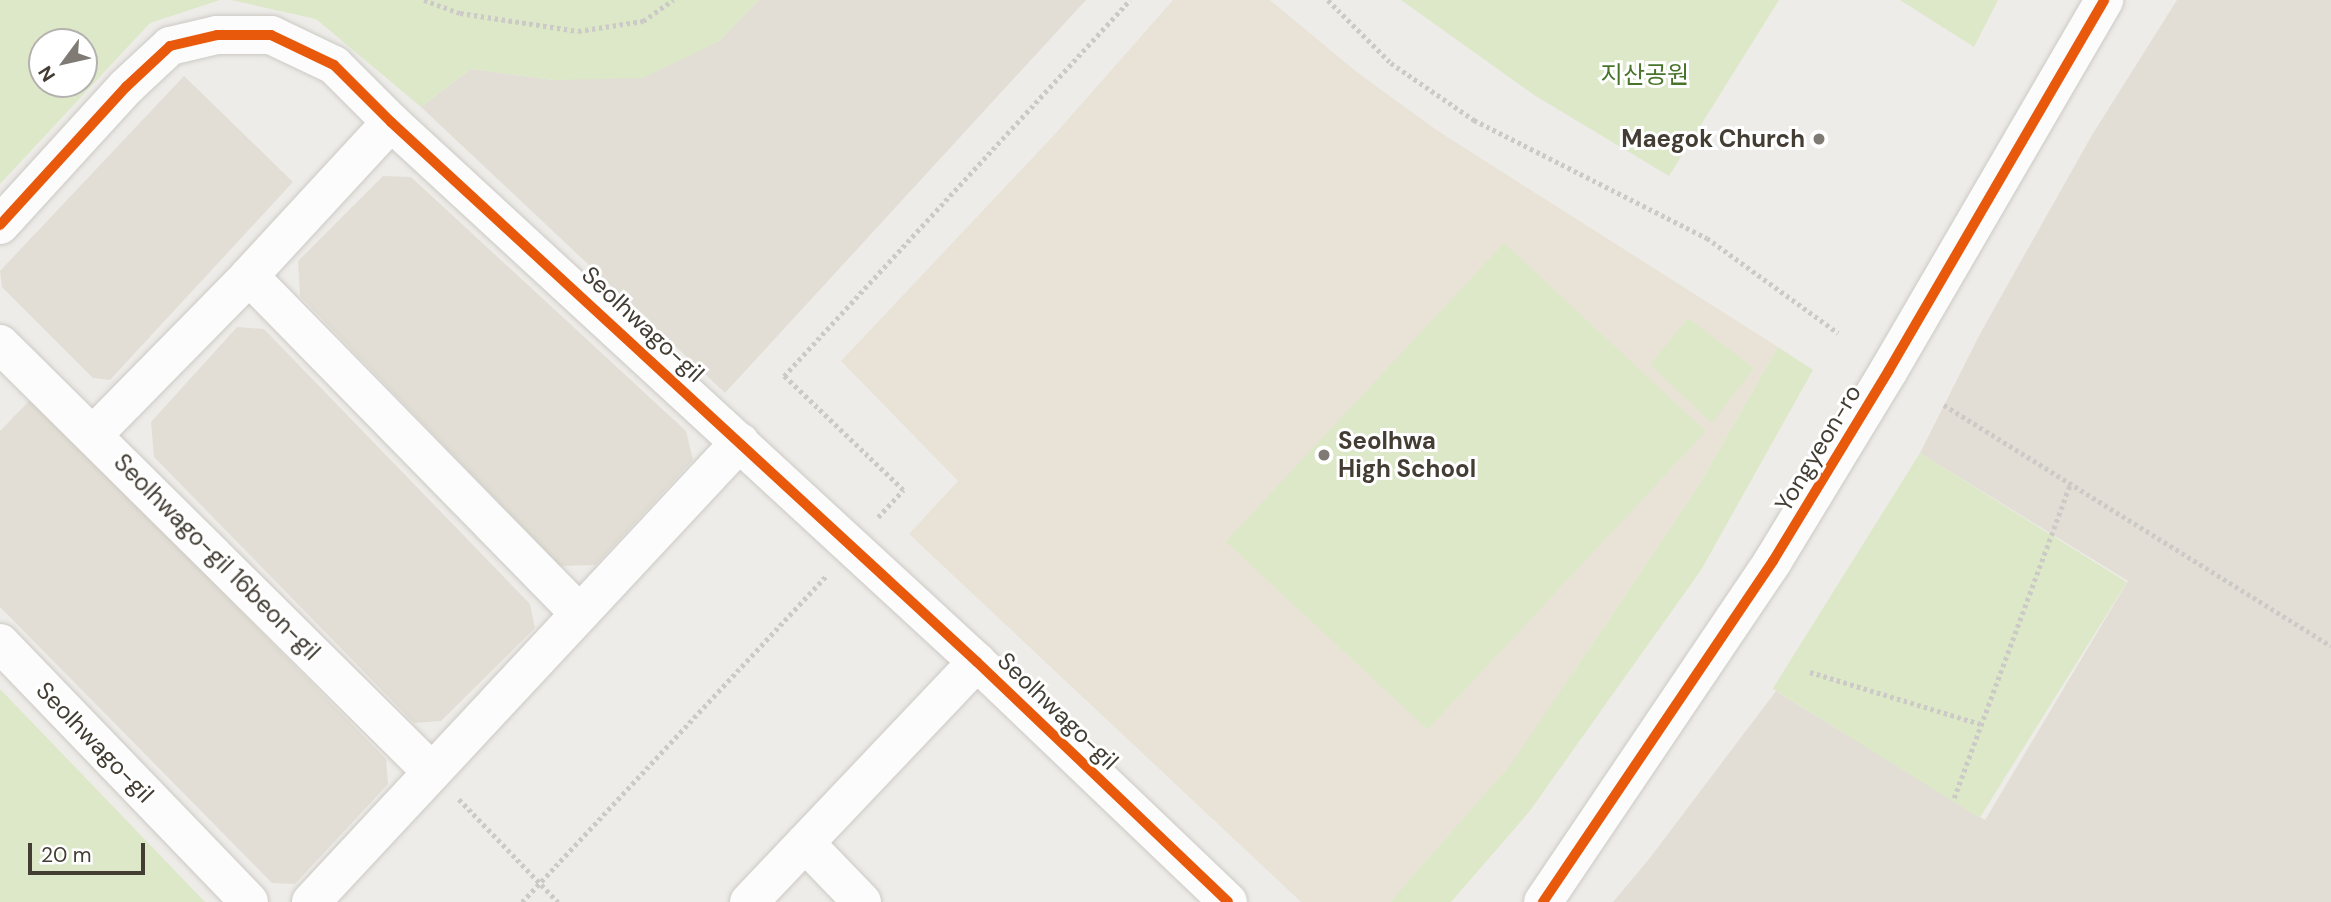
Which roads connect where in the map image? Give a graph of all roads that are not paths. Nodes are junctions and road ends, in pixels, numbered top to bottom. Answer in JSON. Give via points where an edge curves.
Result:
{"nodes":[{"id":1,"x":2104,"y":0,"type":"edge"},
{"id":2,"x":391,"y":122,"type":"junction"},
{"id":3,"x":0,"y":225,"type":"edge"},
{"id":4,"x":249,"y":276,"type":"junction"},
{"id":5,"x":0,"y":344,"type":"edge"},
{"id":6,"x":94,"y":434,"type":"junction"},
{"id":7,"x":740,"y":442,"type":"junction"},
{"id":8,"x":579,"y":614,"type":"junction"},
{"id":9,"x":0,"y":643,"type":"edge"},
{"id":10,"x":977,"y":662,"type":"junction"},
{"id":11,"x":444,"y":784,"type":"junction"},
{"id":12,"x":805,"y":843,"type":"junction"},
{"id":13,"x":249,"y":902,"type":"edge"},
{"id":14,"x":312,"y":902,"type":"edge"},
{"id":15,"x":749,"y":902,"type":"edge"},
{"id":16,"x":862,"y":902,"type":"edge"},
{"id":17,"x":1228,"y":902,"type":"edge"},
{"id":18,"x":1543,"y":902,"type":"edge"}],
"edges":[{"from":1,"to":18,"type":"street","name":"Yongyeon-ro","via":[[1773,561]]},
{"from":2,"to":3,"type":"street","name":"Seolhwago-gil","via":[[334,65],[271,35],[217,35],[170,46],[126,87]]},
{"from":2,"to":4,"type":"street"},
{"from":2,"to":7,"type":"street","name":"Seolhwago-gil"},
{"from":4,"to":6,"type":"street"},
{"from":4,"to":8,"type":"street"},
{"from":5,"to":6,"type":"street","name":"Seolhwago-gil 16beon-gil"},
{"from":6,"to":11,"type":"street","name":"Seolhwago-gil 16beon-gil"},
{"from":7,"to":8,"type":"street"},
{"from":7,"to":10,"type":"street","name":"Seolhwago-gil"},
{"from":8,"to":11,"type":"street"},
{"from":9,"to":13,"type":"street","name":"Seolhwago-gil"},
{"from":10,"to":12,"type":"street","name":"Seolhwago-gil"},
{"from":10,"to":17,"type":"street","name":"Seolhwago-gil"},
{"from":11,"to":14,"type":"street"},
{"from":12,"to":15,"type":"street","name":"Seolhwago-gil"},
{"from":12,"to":16,"type":"street"}]}
